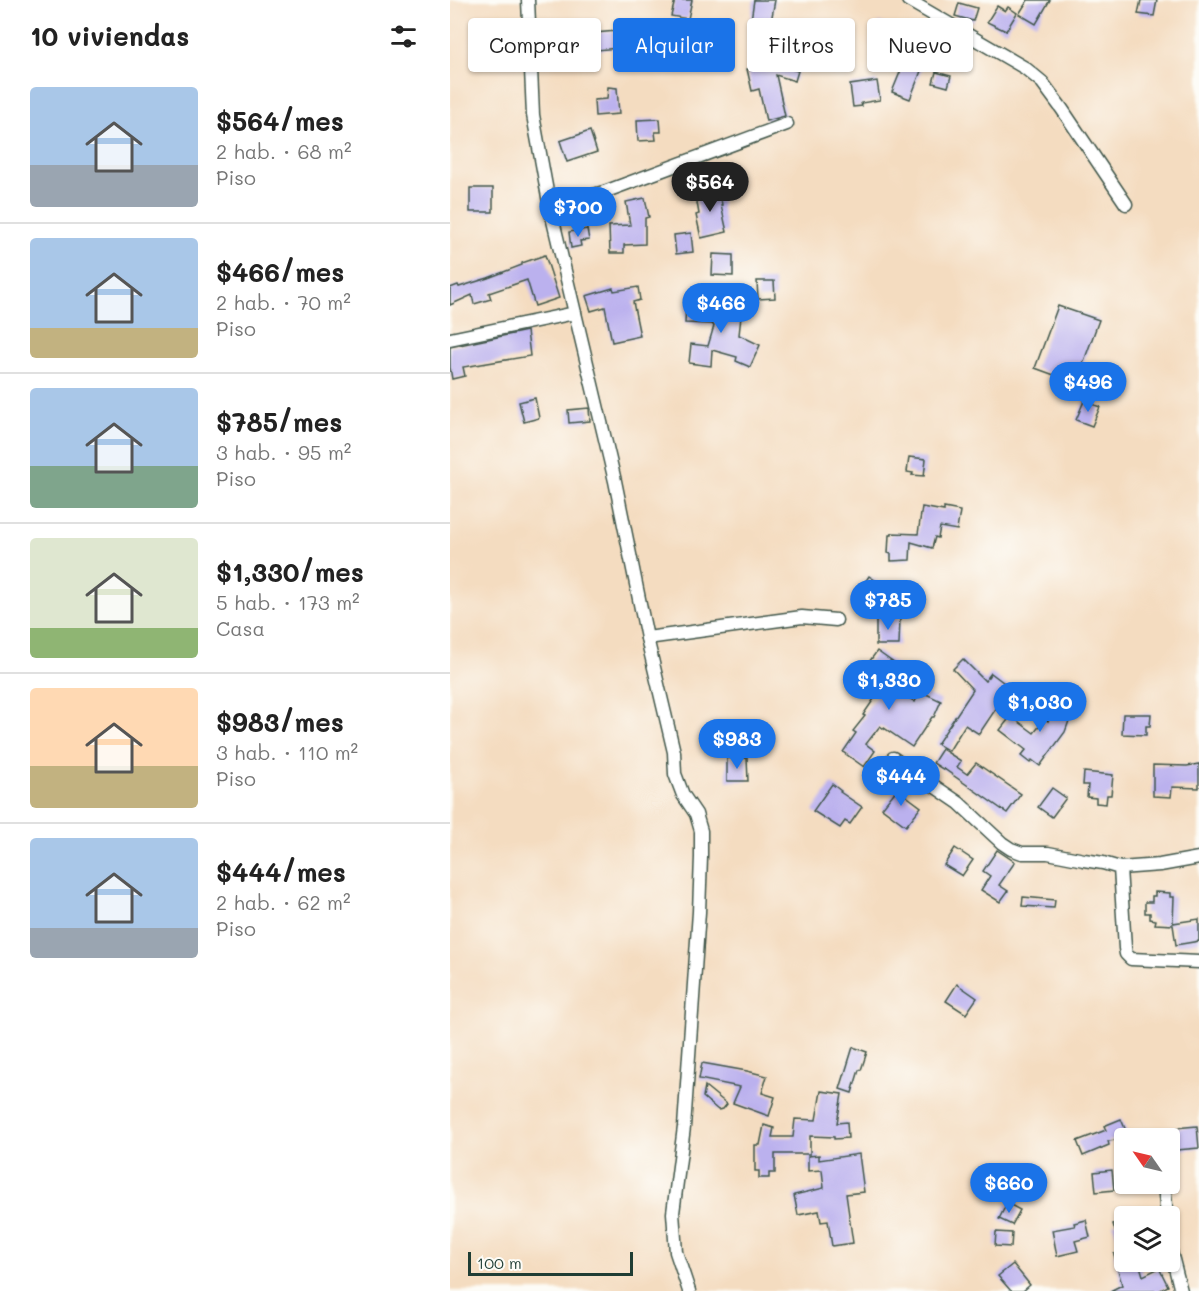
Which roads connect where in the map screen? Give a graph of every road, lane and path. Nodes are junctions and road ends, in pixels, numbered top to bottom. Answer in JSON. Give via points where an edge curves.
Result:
{"nodes":[{"id":1,"x":528,"y":0,"type":"edge"},
{"id":2,"x":908,"y":0,"type":"edge"},
{"id":3,"x":787,"y":124,"type":"dead end"},
{"id":4,"x":1126,"y":204,"type":"dead end"},
{"id":5,"x":550,"y":208,"type":"junction"},
{"id":6,"x":575,"y":313,"type":"junction"},
{"id":7,"x":450,"y":339,"type":"edge"},
{"id":8,"x":837,"y":620,"type":"dead end"},
{"id":9,"x":647,"y":638,"type":"junction"},
{"id":10,"x":892,"y":758,"type":"dead end"},
{"id":11,"x":1199,"y":858,"type":"edge"},
{"id":12,"x":1120,"y":868,"type":"junction"},
{"id":13,"x":1199,"y":962,"type":"edge"},
{"id":14,"x":1176,"y":1272,"type":"edge"},
{"id":15,"x":689,"y":1291,"type":"edge"},
{"id":16,"x":1181,"y":1291,"type":"edge"}],
"edges":[{"from":1,"to":5,"type":"street","via":[[533,115]]},
{"from":2,"to":4,"type":"street","via":[[1042,82]]},
{"from":3,"to":5,"type":"street"},
{"from":5,"to":6,"type":"street"},
{"from":6,"to":7,"type":"street"},
{"from":6,"to":9,"type":"street"},
{"from":8,"to":9,"type":"street","via":[[802,617]]},
{"from":9,"to":15,"type":"street","via":[[674,752],[675,774],[701,831],[684,1127],[673,1213],[676,1252]]},
{"from":10,"to":12,"type":"street","via":[[959,803],[1011,849]]},
{"from":11,"to":12,"type":"street"},
{"from":12,"to":13,"type":"street","via":[[1126,954],[1131,959]]},
{"from":14,"to":16,"type":"street"}]}
